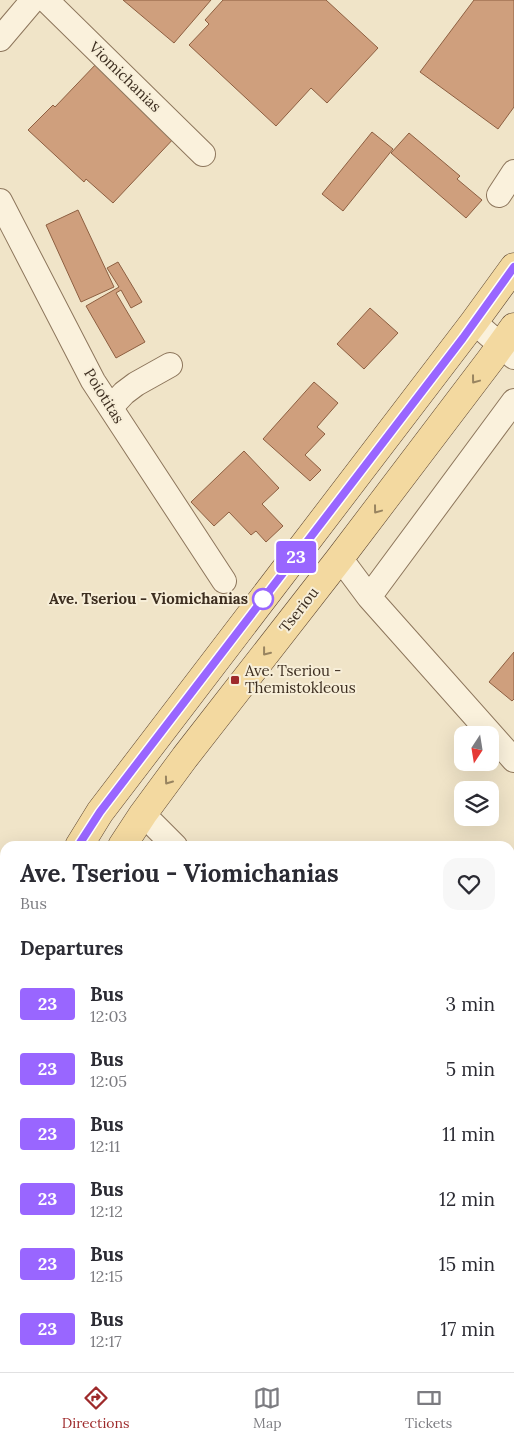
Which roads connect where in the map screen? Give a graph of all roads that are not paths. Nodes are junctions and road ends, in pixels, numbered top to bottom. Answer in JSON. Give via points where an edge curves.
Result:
{"nodes":[{"id":1,"x":33,"y":0,"type":"edge"},
{"id":2,"x":46,"y":0,"type":"edge"},
{"id":3,"x":0,"y":39,"type":"edge"},
{"id":4,"x":204,"y":154,"type":"dead end"},
{"id":5,"x":513,"y":174,"type":"edge"},
{"id":6,"x":499,"y":195,"type":"dead end"},
{"id":7,"x":0,"y":201,"type":"edge"},
{"id":8,"x":514,"y":267,"type":"edge"},
{"id":9,"x":474,"y":322,"type":"junction"},
{"id":10,"x":510,"y":343,"type":"edge"},
{"id":11,"x":170,"y":365,"type":"dead end"},
{"id":12,"x":514,"y":401,"type":"edge"},
{"id":13,"x":111,"y":407,"type":"junction"},
{"id":14,"x":340,"y":558,"type":"junction"},
{"id":15,"x":224,"y":581,"type":"dead end"},
{"id":16,"x":369,"y":597,"type":"junction"},
{"id":17,"x":514,"y":760,"type":"edge"},
{"id":18,"x":143,"y":814,"type":"junction"},
{"id":19,"x":81,"y":841,"type":"edge"},
{"id":20,"x":125,"y":841,"type":"edge"},
{"id":21,"x":170,"y":841,"type":"edge"}],
"edges":[{"from":1,"to":3,"type":"street"},
{"from":2,"to":4,"type":"street","name":"Viomichanias"},
{"from":5,"to":6,"type":"street"},
{"from":7,"to":13,"type":"street","name":"Poiotitas","via":[[93,381]]},
{"from":8,"to":9,"type":"main road"},
{"from":9,"to":10,"type":"street"},
{"from":9,"to":19,"type":"main road","via":[[100,812]]},
{"from":10,"to":14,"type":"main road","name":"Tseriou","one_way":true},
{"from":11,"to":13,"type":"street","via":[[136,384]]},
{"from":12,"to":16,"type":"street"},
{"from":13,"to":15,"type":"street","name":"Poiotitas"},
{"from":14,"to":16,"type":"street"},
{"from":14,"to":18,"type":"main road","name":"Tseriou","one_way":true},
{"from":16,"to":17,"type":"street"},
{"from":18,"to":20,"type":"main road","name":"Tseriou"},
{"from":18,"to":21,"type":"street"}]}
